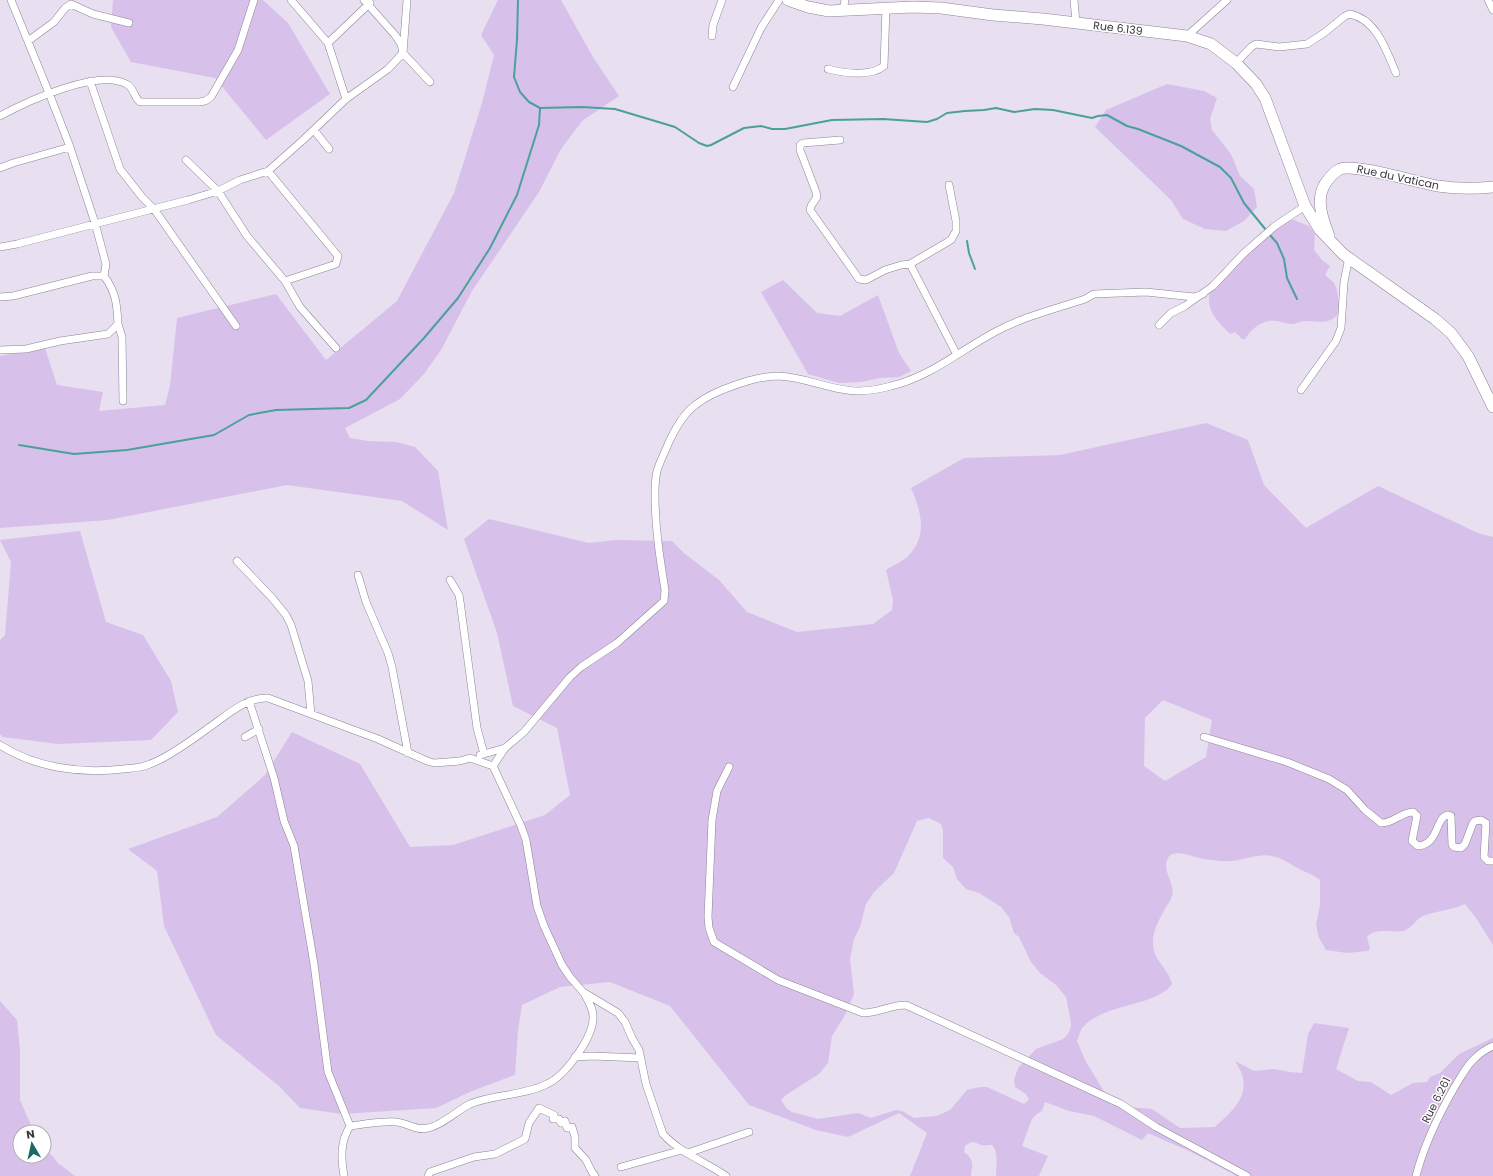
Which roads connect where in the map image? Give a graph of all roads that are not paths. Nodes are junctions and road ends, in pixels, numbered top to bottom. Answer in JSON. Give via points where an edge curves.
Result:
{"nodes":[{"id":1,"x":11,"y":0,"type":"edge"},
{"id":2,"x":254,"y":0,"type":"edge"},
{"id":3,"x":291,"y":0,"type":"edge"},
{"id":4,"x":407,"y":0,"type":"edge"},
{"id":5,"x":722,"y":0,"type":"edge"},
{"id":6,"x":779,"y":0,"type":"edge"},
{"id":7,"x":788,"y":0,"type":"edge"},
{"id":8,"x":1074,"y":0,"type":"edge"},
{"id":9,"x":1226,"y":0,"type":"edge"},
{"id":10,"x":1488,"y":0,"type":"edge"},
{"id":11,"x":367,"y":2,"type":"edge"},
{"id":12,"x":940,"y":4,"type":"edge"},
{"id":13,"x":844,"y":5,"type":"edge"},
{"id":14,"x":886,"y":8,"type":"junction"},
{"id":15,"x":1493,"y":10,"type":"edge"},
{"id":16,"x":129,"y":23,"type":"dead end"},
{"id":17,"x":1076,"y":23,"type":"junction"},
{"id":18,"x":712,"y":36,"type":"dead end"},
{"id":19,"x":1187,"y":36,"type":"junction"},
{"id":20,"x":28,"y":41,"type":"junction"},
{"id":21,"x":328,"y":43,"type":"junction"},
{"id":22,"x":403,"y":53,"type":"junction"},
{"id":23,"x":1236,"y":63,"type":"junction"},
{"id":24,"x":828,"y":69,"type":"dead end"},
{"id":25,"x":1396,"y":73,"type":"dead end"},
{"id":26,"x":90,"y":82,"type":"junction"},
{"id":27,"x":430,"y":82,"type":"dead end"},
{"id":28,"x":733,"y":87,"type":"dead end"},
{"id":29,"x":49,"y":93,"type":"junction"},
{"id":30,"x":346,"y":99,"type":"junction"},
{"id":31,"x":0,"y":116,"type":"edge"},
{"id":32,"x":314,"y":130,"type":"junction"},
{"id":33,"x":840,"y":140,"type":"dead end"},
{"id":34,"x":70,"y":147,"type":"junction"},
{"id":35,"x":329,"y":149,"type":"dead end"},
{"id":36,"x":186,"y":160,"type":"dead end"},
{"id":37,"x":0,"y":168,"type":"edge"},
{"id":38,"x":268,"y":171,"type":"junction"},
{"id":39,"x":949,"y":185,"type":"dead end"},
{"id":40,"x":1493,"y":187,"type":"edge"},
{"id":41,"x":218,"y":191,"type":"junction"},
{"id":42,"x":1305,"y":206,"type":"junction"},
{"id":43,"x":154,"y":209,"type":"junction"},
{"id":44,"x":95,"y":224,"type":"junction"},
{"id":45,"x":1332,"y":244,"type":"junction"},
{"id":46,"x":0,"y":247,"type":"edge"},
{"id":47,"x":1349,"y":258,"type":"junction"},
{"id":48,"x":910,"y":264,"type":"junction"},
{"id":49,"x":104,"y":276,"type":"junction"},
{"id":50,"x":285,"y":281,"type":"junction"},
{"id":51,"x":1203,"y":294,"type":"junction"},
{"id":52,"x":0,"y":297,"type":"edge"},
{"id":53,"x":118,"y":324,"type":"junction"},
{"id":54,"x":1159,"y":325,"type":"dead end"},
{"id":55,"x":236,"y":326,"type":"dead end"},
{"id":56,"x":336,"y":348,"type":"dead end"},
{"id":57,"x":0,"y":350,"type":"edge"},
{"id":58,"x":957,"y":355,"type":"junction"},
{"id":59,"x":1301,"y":390,"type":"dead end"},
{"id":60,"x":123,"y":401,"type":"dead end"},
{"id":61,"x":1493,"y":407,"type":"edge"},
{"id":62,"x":237,"y":560,"type":"dead end"},
{"id":63,"x":358,"y":575,"type":"dead end"},
{"id":64,"x":450,"y":580,"type":"dead end"},
{"id":65,"x":249,"y":701,"type":"junction"},
{"id":66,"x":311,"y":714,"type":"junction"},
{"id":67,"x":259,"y":729,"type":"junction"},
{"id":68,"x":245,"y":737,"type":"dead end"},
{"id":69,"x":1204,"y":737,"type":"dead end"},
{"id":70,"x":0,"y":745,"type":"edge"},
{"id":71,"x":505,"y":748,"type":"junction"},
{"id":72,"x":408,"y":753,"type":"junction"},
{"id":73,"x":484,"y":754,"type":"junction"},
{"id":74,"x":470,"y":758,"type":"junction"},
{"id":75,"x":493,"y":766,"type":"junction"},
{"id":76,"x":729,"y":767,"type":"dead end"},
{"id":77,"x":1493,"y":861,"type":"edge"},
{"id":78,"x":583,"y":992,"type":"junction"},
{"id":79,"x":1493,"y":1046,"type":"edge"},
{"id":80,"x":575,"y":1057,"type":"junction"},
{"id":81,"x":641,"y":1058,"type":"junction"},
{"id":82,"x":350,"y":1126,"type":"junction"},
{"id":83,"x":750,"y":1132,"type":"dead end"},
{"id":84,"x":685,"y":1152,"type":"junction"},
{"id":85,"x":621,"y":1167,"type":"dead end"},
{"id":86,"x":344,"y":1173,"type":"edge"},
{"id":87,"x":349,"y":1176,"type":"edge"},
{"id":88,"x":428,"y":1176,"type":"edge"},
{"id":89,"x":595,"y":1176,"type":"edge"},
{"id":90,"x":726,"y":1176,"type":"edge"},
{"id":91,"x":1247,"y":1176,"type":"edge"},
{"id":92,"x":1416,"y":1176,"type":"edge"}],
"edges":[{"from":1,"to":20,"type":"street"},
{"from":2,"to":26,"type":"street","via":[[234,59],[206,101],[140,102],[128,85],[121,82]]},
{"from":3,"to":21,"type":"street"},
{"from":4,"to":22,"type":"street"},
{"from":5,"to":18,"type":"street"},
{"from":6,"to":28,"type":"street","via":[[761,28]]},
{"from":7,"to":13,"type":"street","name":"Rue 6.139","via":[[829,11]]},
{"from":8,"to":17,"type":"street"},
{"from":9,"to":19,"type":"street"},
{"from":10,"to":15,"type":"street"},
{"from":11,"to":21,"type":"street"},
{"from":11,"to":22,"type":"street","via":[[395,35]]},
{"from":12,"to":14,"type":"street","name":"Rue 6.139"},
{"from":12,"to":17,"type":"street","name":"Rue 6.139","via":[[993,15]]},
{"from":13,"to":14,"type":"street","name":"Rue 6.139"},
{"from":14,"to":24,"type":"street","via":[[884,66],[876,70],[853,73]]},
{"from":16,"to":20,"type":"street","via":[[93,14],[71,4],[54,22]]},
{"from":17,"to":19,"type":"street","name":"Rue 6.139"},
{"from":19,"to":23,"type":"street","name":"Rue 6.139","via":[[1211,44]]},
{"from":20,"to":29,"type":"street"},
{"from":21,"to":30,"type":"street"},
{"from":22,"to":27,"type":"street"},
{"from":22,"to":30,"type":"street","via":[[388,69]]},
{"from":23,"to":25,"type":"street","via":[[1256,44],[1279,47],[1307,44],[1350,14],[1367,22],[1382,40]]},
{"from":23,"to":42,"type":"street","name":"Rue 6.139","via":[[1256,84],[1265,98]]},
{"from":26,"to":29,"type":"street"},
{"from":26,"to":43,"type":"street","via":[[120,169]]},
{"from":29,"to":31,"type":"street"},
{"from":29,"to":34,"type":"street"},
{"from":30,"to":32,"type":"street"},
{"from":32,"to":35,"type":"street"},
{"from":32,"to":38,"type":"street"},
{"from":33,"to":48,"type":"street","via":[[803,143],[800,146],[817,197],[810,210],[859,279],[866,280],[885,270]]},
{"from":34,"to":37,"type":"street"},
{"from":34,"to":44,"type":"street"},
{"from":36,"to":41,"type":"street"},
{"from":38,"to":41,"type":"street","via":[[240,180]]},
{"from":38,"to":50,"type":"street","via":[[338,256],[336,264]]},
{"from":39,"to":48,"type":"street","via":[[956,221],[954,236]]},
{"from":40,"to":45,"type":"street","name":"Rue du Vatican","via":[[1464,189],[1438,186],[1361,169],[1341,169],[1328,179],[1320,198],[1321,211]]},
{"from":41,"to":43,"type":"street"},
{"from":41,"to":50,"type":"street","via":[[247,236]]},
{"from":42,"to":45,"type":"street","name":"Rue 6.139"},
{"from":42,"to":51,"type":"street","via":[[1275,226],[1242,254]]},
{"from":43,"to":44,"type":"street"},
{"from":43,"to":55,"type":"street"},
{"from":44,"to":46,"type":"street"},
{"from":44,"to":49,"type":"street","via":[[106,264]]},
{"from":45,"to":47,"type":"street","name":"Rue 6.139"},
{"from":47,"to":59,"type":"street","via":[[1344,282],[1341,328],[1336,341]]},
{"from":47,"to":61,"type":"street","name":"Rue 6.139","via":[[1451,333],[1468,356]]},
{"from":48,"to":58,"type":"street"},
{"from":49,"to":52,"type":"street","via":[[92,276]]},
{"from":49,"to":53,"type":"street","via":[[113,288]]},
{"from":50,"to":56,"type":"street","via":[[300,307]]},
{"from":51,"to":54,"type":"street","via":[[1171,313]]},
{"from":51,"to":58,"type":"street","via":[[1194,297],[1146,292],[1094,294],[996,330]]},
{"from":53,"to":57,"type":"street","via":[[108,334],[26,349]]},
{"from":53,"to":60,"type":"street","via":[[122,337]]},
{"from":58,"to":71,"type":"street","via":[[913,379],[870,391],[856,391],[791,378],[768,377],[756,378],[730,387],[697,402],[682,419],[672,436],[655,482],[655,513],[665,590],[664,601],[616,643],[570,677],[524,732]]},
{"from":62,"to":66,"type":"street","via":[[273,599],[291,625],[308,681]]},
{"from":63,"to":72,"type":"street","via":[[392,667]]},
{"from":64,"to":73,"type":"street","via":[[460,602],[477,728]]},
{"from":65,"to":66,"type":"street","via":[[268,698]]},
{"from":65,"to":67,"type":"street"},
{"from":65,"to":70,"type":"street","via":[[160,759],[139,767],[73,770],[31,760]]},
{"from":66,"to":72,"type":"street"},
{"from":67,"to":68,"type":"street"},
{"from":67,"to":82,"type":"street","via":[[284,821],[294,846],[314,964],[328,1072]]},
{"from":69,"to":77,"type":"street","via":[[1287,762],[1329,779],[1347,790],[1381,823],[1413,812],[1417,816],[1412,842],[1418,846],[1425,844],[1433,836],[1445,815],[1451,816],[1452,845],[1457,848],[1465,844],[1473,823],[1481,820],[1486,823],[1484,857],[1488,861]]},
{"from":71,"to":73,"type":"street"},
{"from":71,"to":75,"type":"street"},
{"from":72,"to":74,"type":"street","via":[[434,763]]},
{"from":73,"to":74,"type":"street"},
{"from":74,"to":75,"type":"street"},
{"from":75,"to":78,"type":"street","via":[[526,840],[539,916],[562,965]]},
{"from":76,"to":91,"type":"street","via":[[717,791],[712,820],[708,917],[714,942],[778,980],[863,1013],[906,1005],[1122,1104],[1156,1127]]},
{"from":78,"to":80,"type":"street","via":[[592,1010],[593,1019],[590,1032]]},
{"from":78,"to":81,"type":"street","via":[[618,1013],[625,1022]]},
{"from":79,"to":92,"type":"street","name":"Rue 6.261","via":[[1473,1060],[1463,1074],[1422,1154]]},
{"from":80,"to":81,"type":"street"},
{"from":80,"to":82,"type":"street","via":[[548,1084],[469,1104],[431,1128],[418,1129],[396,1122]]},
{"from":81,"to":84,"type":"street","via":[[646,1084],[663,1134]]},
{"from":82,"to":86,"type":"street","via":[[345,1135],[341,1154]]},
{"from":83,"to":84,"type":"street"},
{"from":84,"to":85,"type":"street"},
{"from":84,"to":90,"type":"street"},
{"from":86,"to":87,"type":"street"},
{"from":88,"to":89,"type":"street","via":[[430,1172],[474,1157],[495,1154],[525,1139],[529,1123],[539,1108],[554,1115],[553,1119],[559,1119],[561,1123],[565,1121],[567,1128],[572,1127],[575,1148]]}]}
